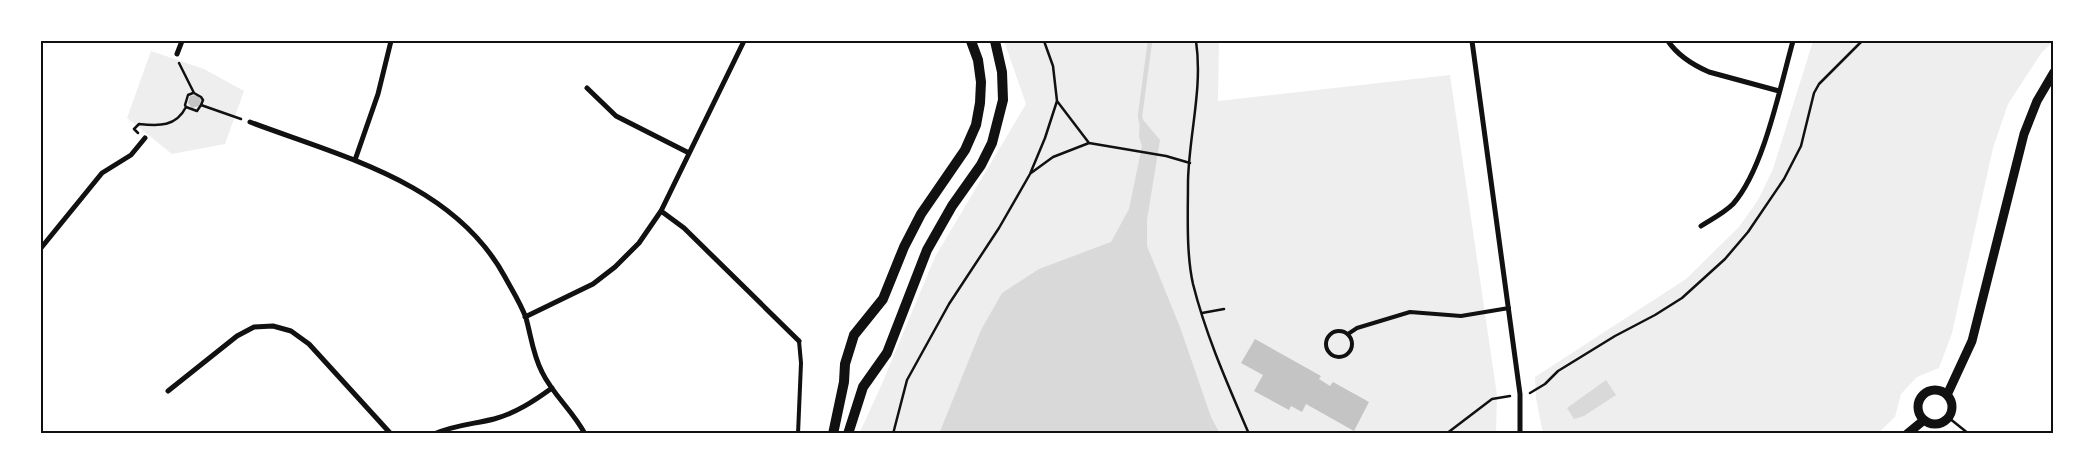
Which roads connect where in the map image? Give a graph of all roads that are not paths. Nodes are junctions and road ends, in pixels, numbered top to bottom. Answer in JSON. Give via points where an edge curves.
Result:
{"nodes":[{"id":1,"x":182,"y":41,"type":"edge"},
{"id":2,"x":391,"y":41,"type":"edge"},
{"id":3,"x":744,"y":41,"type":"edge"},
{"id":4,"x":971,"y":41,"type":"edge"},
{"id":5,"x":996,"y":41,"type":"edge"},
{"id":6,"x":1472,"y":41,"type":"edge"},
{"id":7,"x":1668,"y":41,"type":"edge"},
{"id":8,"x":1793,"y":41,"type":"edge"},
{"id":9,"x":177,"y":54,"type":"road end"},
{"id":10,"x":2054,"y":72,"type":"edge"},
{"id":11,"x":587,"y":88,"type":"dead end"},
{"id":12,"x":1779,"y":91,"type":"junction"},
{"id":13,"x":250,"y":122,"type":"road end"},
{"id":14,"x":144,"y":138,"type":"road end"},
{"id":15,"x":689,"y":153,"type":"junction"},
{"id":16,"x":355,"y":160,"type":"junction"},
{"id":17,"x":661,"y":211,"type":"junction"},
{"id":18,"x":1701,"y":226,"type":"dead end"},
{"id":19,"x":41,"y":248,"type":"edge"},
{"id":20,"x":1509,"y":308,"type":"junction"},
{"id":21,"x":526,"y":317,"type":"junction"},
{"id":22,"x":1348,"y":334,"type":"junction"},
{"id":23,"x":799,"y":341,"type":"joint"},
{"id":24,"x":552,"y":388,"type":"junction"},
{"id":25,"x":168,"y":391,"type":"dead end"},
{"id":26,"x":1947,"y":395,"type":"junction"},
{"id":27,"x":1924,"y":420,"type":"junction"},
{"id":28,"x":391,"y":434,"type":"edge"},
{"id":29,"x":434,"y":434,"type":"edge"},
{"id":30,"x":585,"y":434,"type":"edge"},
{"id":31,"x":798,"y":434,"type":"edge"},
{"id":32,"x":833,"y":434,"type":"edge"},
{"id":33,"x":848,"y":434,"type":"edge"},
{"id":34,"x":1520,"y":434,"type":"edge"},
{"id":35,"x":1907,"y":434,"type":"edge"}],
"edges":[{"from":1,"to":9,"type":"street"},
{"from":2,"to":16,"type":"street","via":[[378,94]]},
{"from":3,"to":15,"type":"street"},
{"from":4,"to":32,"type":"main road","via":[[981,82],[976,125],[965,150],[918,220],[887,292],[854,336],[845,364]]},
{"from":5,"to":33,"type":"main road","via":[[1003,100],[992,143],[927,250],[887,353],[863,387]]},
{"from":6,"to":20,"type":"street"},
{"from":7,"to":12,"type":"street","via":[[1687,60],[1703,70]]},
{"from":8,"to":12,"type":"street"},
{"from":10,"to":26,"type":"street","via":[[2024,134],[1973,336]]},
{"from":11,"to":15,"type":"street","via":[[616,116]]},
{"from":12,"to":18,"type":"street","via":[[1760,155],[1746,186],[1726,210]]},
{"from":13,"to":16,"type":"street"},
{"from":14,"to":19,"type":"street","via":[[131,155],[102,173]]},
{"from":15,"to":17,"type":"street"},
{"from":16,"to":21,"type":"street","via":[[415,188],[462,224],[494,259]]},
{"from":17,"to":21,"type":"street","via":[[638,244],[614,267],[580,291]]},
{"from":17,"to":23,"type":"street","via":[[684,228]]},
{"from":20,"to":22,"type":"lane","via":[[1461,316],[1410,312],[1357,328]]},
{"from":20,"to":34,"type":"street","via":[[1520,394]]},
{"from":21,"to":24,"type":"street","via":[[538,365]]},
{"from":22,"to":22,"type":"lane","via":[[1352,346],[1348,353],[1341,357],[1332,355],[1326,344],[1329,336],[1336,332]]},
{"from":23,"to":31,"type":"lane"},
{"from":24,"to":29,"type":"street","via":[[506,415]]},
{"from":24,"to":30,"type":"street"},
{"from":25,"to":28,"type":"street","via":[[241,333],[254,327],[273,326],[291,331],[309,344]]},
{"from":26,"to":27,"type":"street","via":[[1952,408],[1949,418],[1940,424]]},
{"from":26,"to":27,"type":"street","via":[[1937,390],[1922,396],[1918,406]]},
{"from":27,"to":35,"type":"street"}]}
